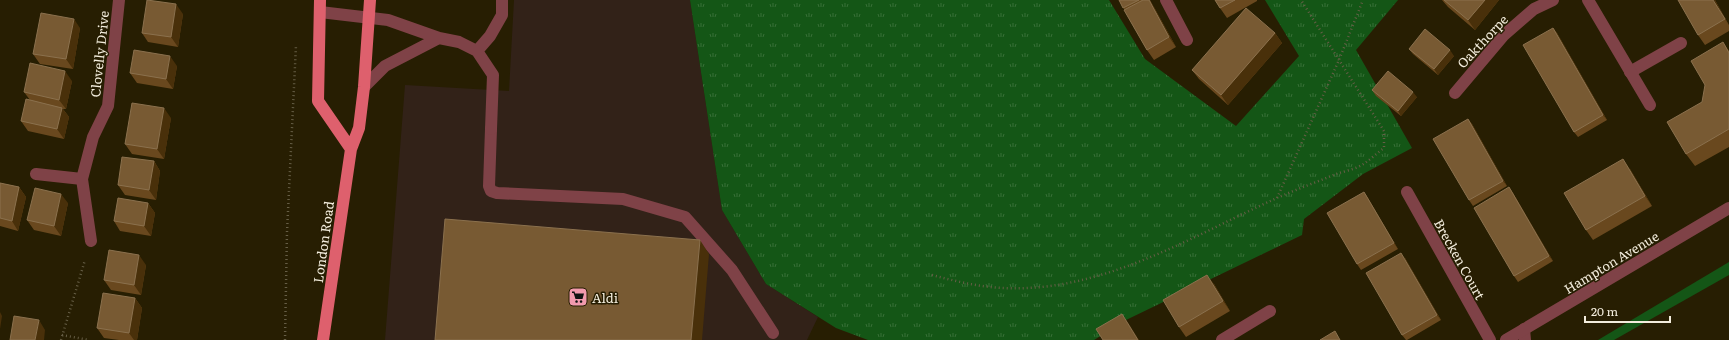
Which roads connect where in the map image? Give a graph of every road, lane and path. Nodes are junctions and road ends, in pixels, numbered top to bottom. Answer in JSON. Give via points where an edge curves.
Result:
{"nodes":[{"id":1,"x":119,"y":0,"type":"edge"},
{"id":2,"x":370,"y":0,"type":"edge"},
{"id":3,"x":502,"y":0,"type":"edge"},
{"id":4,"x":1166,"y":0,"type":"edge"},
{"id":5,"x":1301,"y":0,"type":"edge"},
{"id":6,"x":1363,"y":0,"type":"edge"},
{"id":7,"x":1553,"y":0,"type":"edge"},
{"id":8,"x":1588,"y":0,"type":"edge"},
{"id":9,"x":320,"y":6,"type":"edge"},
{"id":10,"x":368,"y":18,"type":"junction"},
{"id":11,"x":439,"y":38,"type":"junction"},
{"id":12,"x":1187,"y":40,"type":"dead end"},
{"id":13,"x":296,"y":41,"type":"dead end"},
{"id":14,"x":1681,"y":43,"type":"dead end"},
{"id":15,"x":477,"y":51,"type":"junction"},
{"id":16,"x":1339,"y":60,"type":"junction"},
{"id":17,"x":1630,"y":72,"type":"junction"},
{"id":18,"x":364,"y":87,"type":"junction"},
{"id":19,"x":1454,"y":93,"type":"dead end"},
{"id":20,"x":1650,"y":105,"type":"dead end"},
{"id":21,"x":351,"y":148,"type":"junction"},
{"id":22,"x":36,"y":174,"type":"dead end"},
{"id":23,"x":82,"y":179,"type":"junction"},
{"id":24,"x":1407,"y":192,"type":"dead end"},
{"id":25,"x":1277,"y":198,"type":"junction"},
{"id":26,"x":1729,"y":208,"type":"edge"},
{"id":27,"x":91,"y":241,"type":"joint"},
{"id":28,"x":932,"y":275,"type":"dead end"},
{"id":29,"x":1270,"y":311,"type":"dead end"},
{"id":30,"x":773,"y":333,"type":"dead end"},
{"id":31,"x":62,"y":335,"type":"junction"},
{"id":32,"x":1525,"y":335,"type":"edge"},
{"id":33,"x":61,"y":340,"type":"edge"},
{"id":34,"x":89,"y":340,"type":"edge"},
{"id":35,"x":284,"y":340,"type":"edge"},
{"id":36,"x":323,"y":340,"type":"edge"},
{"id":37,"x":1222,"y":340,"type":"edge"},
{"id":38,"x":1490,"y":340,"type":"edge"},
{"id":39,"x":1506,"y":340,"type":"edge"}],
"edges":[{"from":1,"to":23,"type":"street","name":"Clovelly Drive","via":[[108,106],[93,137]]},
{"from":2,"to":10,"type":"main road","name":"London Road"},
{"from":3,"to":15,"type":"street","via":[[502,15],[490,36]]},
{"from":4,"to":12,"type":"street"},
{"from":5,"to":16,"type":"path"},
{"from":6,"to":16,"type":"path"},
{"from":7,"to":19,"type":"street","name":"Oakthorpe","via":[[1534,9],[1504,35]]},
{"from":8,"to":17,"type":"street"},
{"from":9,"to":10,"type":"street"},
{"from":9,"to":21,"type":"main road","via":[[318,101]]},
{"from":10,"to":11,"type":"street","via":[[388,20]]},
{"from":10,"to":18,"type":"main road","name":"London Road"},
{"from":11,"to":15,"type":"street","via":[[459,42]]},
{"from":11,"to":18,"type":"street","via":[[385,66]]},
{"from":13,"to":35,"type":"path"},
{"from":14,"to":17,"type":"street"},
{"from":15,"to":30,"type":"street","via":[[493,75],[489,186],[492,191],[623,199],[685,217],[732,270]]},
{"from":16,"to":25,"type":"path"},
{"from":16,"to":25,"type":"path","via":[[1384,130],[1384,148],[1364,164]]},
{"from":17,"to":20,"type":"street"},
{"from":18,"to":21,"type":"main road","name":"London Road","via":[[359,128]]},
{"from":21,"to":36,"type":"main road","name":"London Road"},
{"from":22,"to":23,"type":"street"},
{"from":23,"to":27,"type":"street","name":"Clovelly Drive"},
{"from":24,"to":38,"type":"street","name":"Brecken Court"},
{"from":25,"to":28,"type":"path","via":[[1132,265],[1058,285],[1003,288]]},
{"from":26,"to":32,"type":"street","name":"Hampton Avenue"},
{"from":27,"to":31,"type":"path"},
{"from":29,"to":37,"type":"street"},
{"from":31,"to":33,"type":"path"},
{"from":31,"to":34,"type":"path"},
{"from":32,"to":39,"type":"street","name":"Hampton Avenue"}]}
